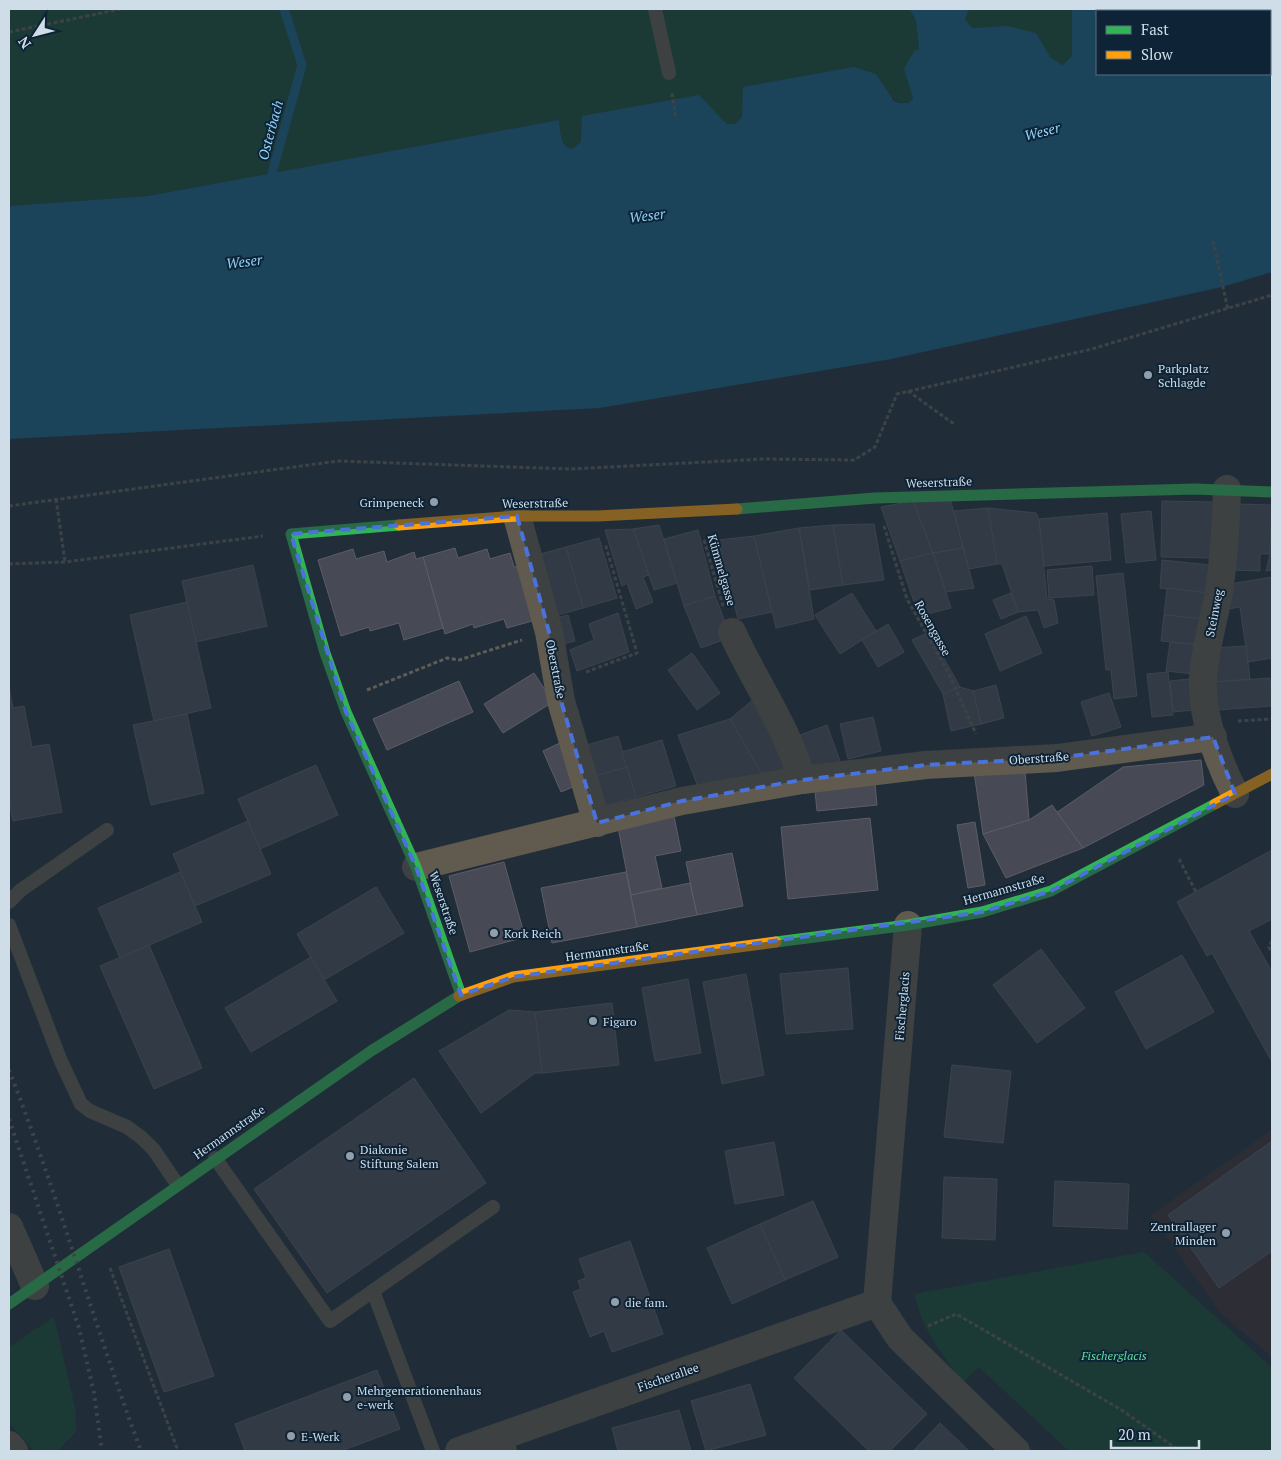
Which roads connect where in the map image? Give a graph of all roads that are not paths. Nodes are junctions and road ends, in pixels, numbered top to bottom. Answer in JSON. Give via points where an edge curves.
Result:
{"nodes":[{"id":1,"x":655,"y":9,"type":"edge"},
{"id":2,"x":669,"y":73,"type":"dead end"},
{"id":3,"x":1227,"y":489,"type":"junction"},
{"id":4,"x":1272,"y":492,"type":"edge"},
{"id":5,"x":517,"y":516,"type":"junction"},
{"id":6,"x":732,"y":632,"type":"road end"},
{"id":7,"x":1211,"y":730,"type":"junction"},
{"id":8,"x":1272,"y":774,"type":"edge"},
{"id":9,"x":802,"y":780,"type":"junction"},
{"id":10,"x":1235,"y":794,"type":"junction"},
{"id":11,"x":597,"y":823,"type":"junction"},
{"id":12,"x":107,"y":830,"type":"dead end"},
{"id":13,"x":416,"y":867,"type":"junction"},
{"id":14,"x":9,"y":902,"type":"edge"},
{"id":15,"x":9,"y":925,"type":"edge"},
{"id":16,"x":908,"y":925,"type":"junction"},
{"id":17,"x":462,"y":995,"type":"junction"},
{"id":18,"x":215,"y":1158,"type":"junction"},
{"id":19,"x":177,"y":1184,"type":"junction"},
{"id":20,"x":493,"y":1207,"type":"dead end"},
{"id":21,"x":9,"y":1227,"type":"edge"},
{"id":22,"x":35,"y":1286,"type":"junction"},
{"id":23,"x":373,"y":1291,"type":"junction"},
{"id":24,"x":877,"y":1303,"type":"junction"},
{"id":25,"x":9,"y":1304,"type":"edge"},
{"id":26,"x":507,"y":1443,"type":"edge"},
{"id":27,"x":9,"y":1445,"type":"edge"},
{"id":28,"x":14,"y":1451,"type":"edge"},
{"id":29,"x":433,"y":1451,"type":"edge"},
{"id":30,"x":459,"y":1451,"type":"edge"},
{"id":31,"x":1016,"y":1451,"type":"edge"}],
"edges":[{"from":1,"to":2,"type":"lane"},
{"from":3,"to":4,"type":"street","name":"Weserstraße"},
{"from":3,"to":5,"type":"street","name":"Weserstraße","via":[[875,498],[696,512]]},
{"from":3,"to":7,"type":"street","name":"Steinweg","via":[[1219,592],[1203,679]]},
{"from":5,"to":11,"type":"street","name":"Oberstraße","via":[[549,632],[557,683]]},
{"from":5,"to":13,"type":"street","name":"Weserstraße","via":[[291,534],[325,653],[346,712]]},
{"from":6,"to":9,"type":"street","via":[[788,739]]},
{"from":7,"to":9,"type":"street","name":"Oberstraße","via":[[1057,758],[926,765]]},
{"from":7,"to":10,"type":"street","via":[[1223,770]]},
{"from":8,"to":10,"type":"street","name":"Hermannstraße"},
{"from":9,"to":11,"type":"street","name":"Oberstraße","via":[[682,801]]},
{"from":10,"to":16,"type":"street","name":"Hermannstraße","via":[[1051,891],[982,912]]},
{"from":11,"to":13,"type":"street","name":"Oberstraße"},
{"from":12,"to":14,"type":"lane","via":[[21,890]]},
{"from":13,"to":17,"type":"street","name":"Weserstraße"},
{"from":15,"to":19,"type":"lane","via":[[60,1059],[81,1104],[90,1112],[127,1127],[142,1138]]},
{"from":16,"to":17,"type":"street","name":"Hermannstraße","via":[[513,978]]},
{"from":16,"to":24,"type":"street","name":"Fischerglacis"},
{"from":17,"to":18,"type":"street","name":"Hermannstraße","via":[[371,1051]]},
{"from":18,"to":19,"type":"street","name":"Hermannstraße"},
{"from":18,"to":23,"type":"lane","via":[[330,1321]]},
{"from":19,"to":22,"type":"street","name":"Hermannstraße"},
{"from":20,"to":23,"type":"lane"},
{"from":21,"to":22,"type":"street"},
{"from":22,"to":25,"type":"street","name":"Hermannstraße"},
{"from":23,"to":29,"type":"lane"},
{"from":24,"to":26,"type":"street","name":"Fischerallee"},
{"from":24,"to":31,"type":"street","via":[[900,1338]]},
{"from":26,"to":30,"type":"street","name":"Fischerallee"},
{"from":27,"to":28,"type":"street"}]}
